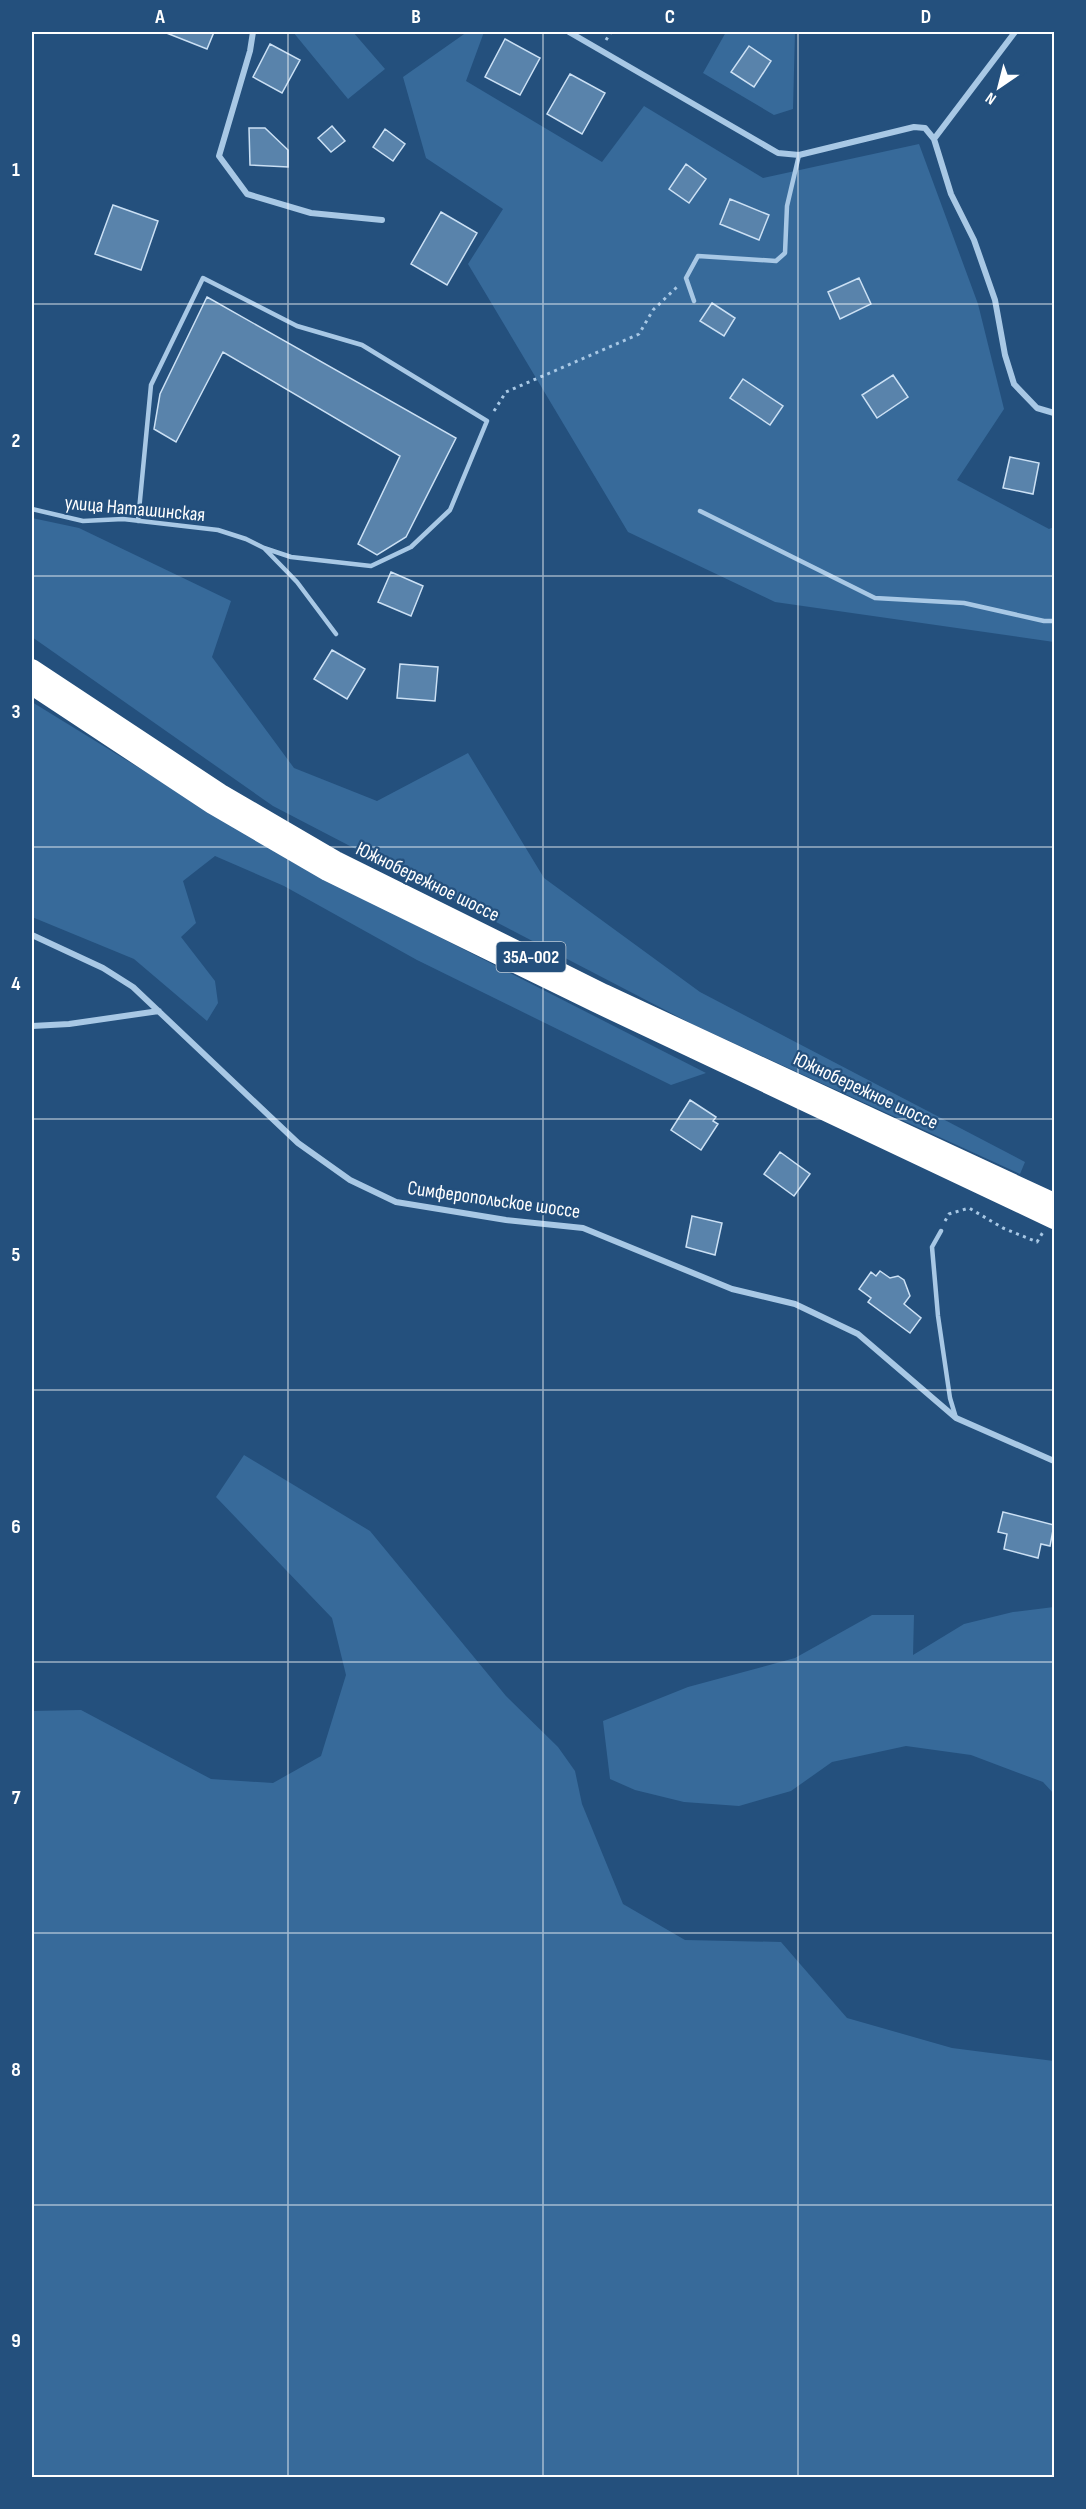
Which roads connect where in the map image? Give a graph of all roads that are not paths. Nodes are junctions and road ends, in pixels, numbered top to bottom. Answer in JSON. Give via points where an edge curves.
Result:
{"nodes":[{"id":1,"x":253,"y":32,"type":"edge"},
{"id":2,"x":570,"y":32,"type":"edge"},
{"id":3,"x":1015,"y":32,"type":"edge"},
{"id":4,"x":934,"y":139,"type":"junction"},
{"id":5,"x":799,"y":155,"type":"junction"},
{"id":6,"x":382,"y":220,"type":"dead end"},
{"id":7,"x":694,"y":301,"type":"dead end"},
{"id":8,"x":1054,"y":413,"type":"edge"},
{"id":9,"x":32,"y":509,"type":"edge"},
{"id":10,"x":700,"y":511,"type":"dead end"},
{"id":11,"x":138,"y":521,"type":"junction"},
{"id":12,"x":264,"y":548,"type":"junction"},
{"id":13,"x":1054,"y":621,"type":"edge"},
{"id":14,"x":336,"y":634,"type":"dead end"},
{"id":15,"x":32,"y":668,"type":"edge"},
{"id":16,"x":32,"y":686,"type":"edge"},
{"id":17,"x":32,"y":935,"type":"edge"},
{"id":18,"x":159,"y":1011,"type":"junction"},
{"id":19,"x":32,"y":1026,"type":"edge"},
{"id":20,"x":1053,"y":1214,"type":"edge"},
{"id":21,"x":941,"y":1231,"type":"road end"},
{"id":22,"x":956,"y":1418,"type":"junction"},
{"id":23,"x":1054,"y":1461,"type":"edge"}],
"edges":[{"from":1,"to":6,"type":"street","via":[[219,156],[248,194],[311,213]]},
{"from":2,"to":5,"type":"street","via":[[763,145],[778,153]]},
{"from":3,"to":4,"type":"street"},
{"from":4,"to":5,"type":"street","via":[[925,128],[914,127]]},
{"from":4,"to":8,"type":"street","via":[[951,194],[974,240],[995,300],[1014,384],[1036,408]]},
{"from":5,"to":7,"type":"lane","via":[[787,206],[785,253],[776,261],[698,256],[686,278]]},
{"from":9,"to":11,"type":"lane","name":"улица Наташинская","via":[[83,521]]},
{"from":10,"to":13,"type":"lane","via":[[875,598],[964,603]]},
{"from":11,"to":12,"type":"lane","name":"улица Наташинская","via":[[218,531]]},
{"from":11,"to":12,"type":"lane","via":[[151,385],[203,278],[297,326],[362,345],[487,421],[450,510],[411,547],[371,566],[291,557]]},
{"from":12,"to":14,"type":"lane","name":"улица Наташинская","via":[[297,582]]},
{"from":15,"to":20,"type":"highway","name":"Южнобережное шоссе","number":"35А-002","via":[[222,794],[336,860]]},
{"from":16,"to":20,"type":"highway","name":"Южнобережное шоссе","number":"35А-002","via":[[212,805],[327,872],[595,1003]]},
{"from":17,"to":18,"type":"street","name":"Симферопольское шоссе","via":[[103,968],[133,987]]},
{"from":18,"to":19,"type":"street"},
{"from":18,"to":22,"type":"street","name":"Симферопольское шоссе","via":[[298,1143],[350,1180],[396,1202],[583,1228],[732,1289],[795,1304],[858,1334]]},
{"from":21,"to":22,"type":"lane","via":[[932,1247],[941,1339]]},
{"from":22,"to":23,"type":"street","name":"Симферопольское шоссе"}]}
